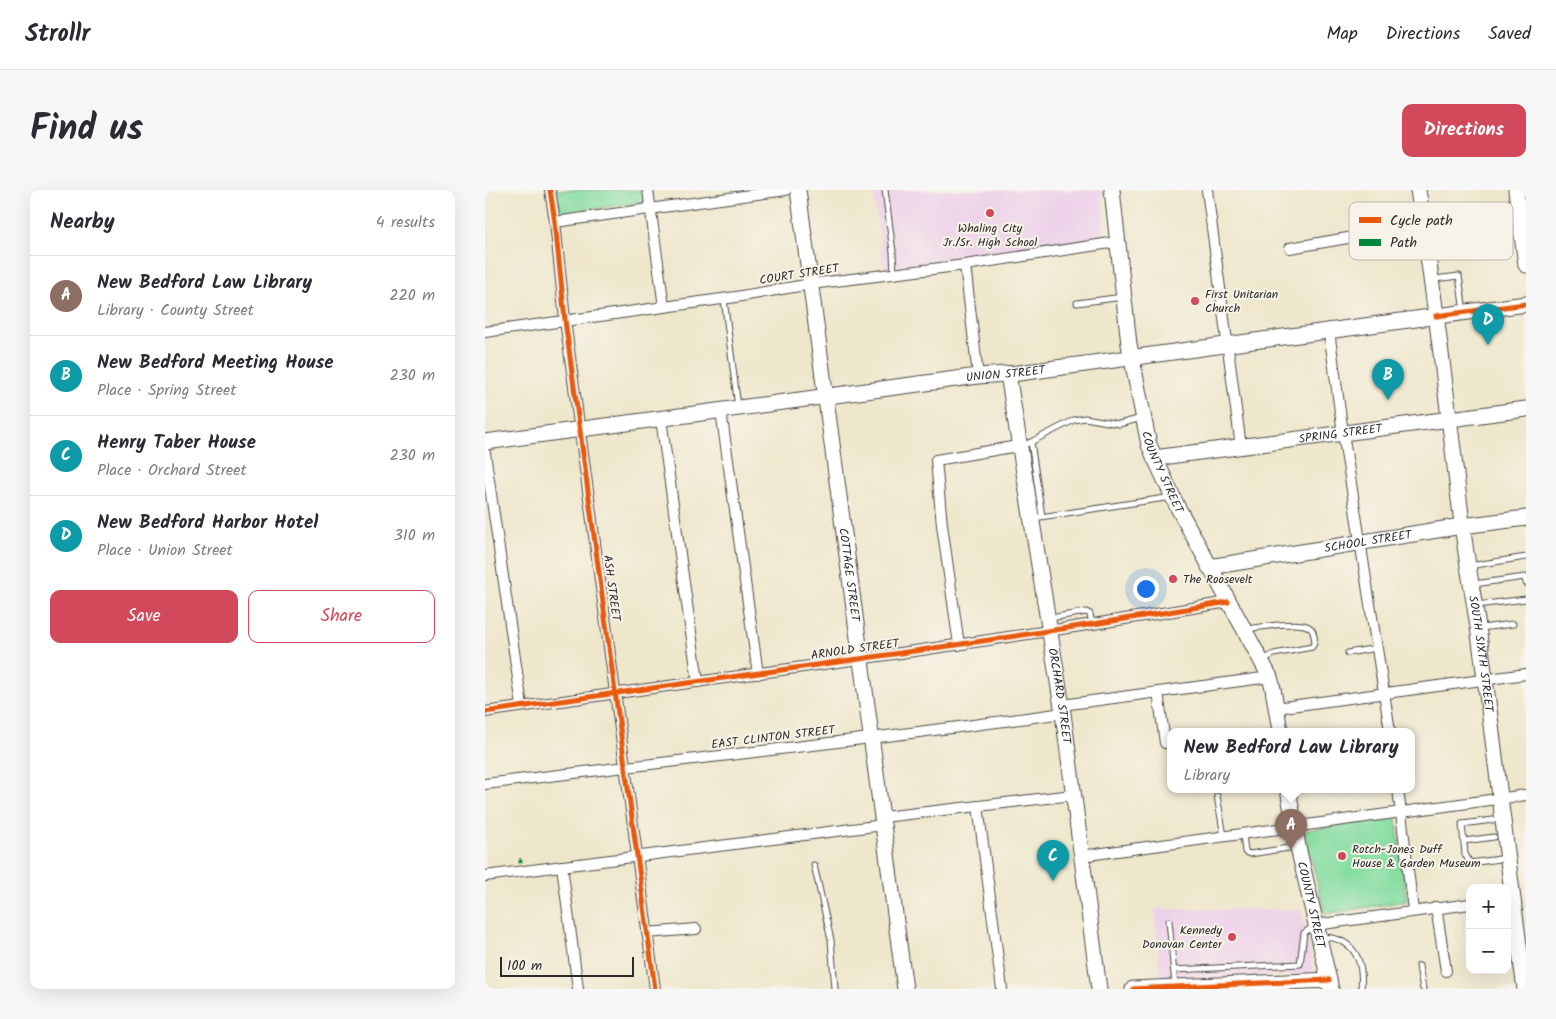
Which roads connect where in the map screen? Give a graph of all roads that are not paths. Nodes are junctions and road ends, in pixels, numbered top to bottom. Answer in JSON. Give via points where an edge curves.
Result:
{"nodes":[{"id":1,"x":550,"y":190,"type":"edge"},
{"id":2,"x":648,"y":190,"type":"edge"},
{"id":3,"x":786,"y":190,"type":"edge"},
{"id":4,"x":798,"y":190,"type":"edge"},
{"id":5,"x":885,"y":190,"type":"edge"},
{"id":6,"x":1112,"y":190,"type":"edge"},
{"id":7,"x":1207,"y":190,"type":"edge"},
{"id":8,"x":1517,"y":198,"type":"edge"},
{"id":9,"x":1503,"y":202,"type":"edge"},
{"id":10,"x":650,"y":209,"type":"junction"},
{"id":11,"x":555,"y":222,"type":"junction"},
{"id":12,"x":1349,"y":238,"type":"edge"},
{"id":13,"x":1117,"y":242,"type":"junction"},
{"id":14,"x":1290,"y":248,"type":"dead end"},
{"id":15,"x":1429,"y":260,"type":"edge"},
{"id":16,"x":965,"y":265,"type":"junction"},
{"id":17,"x":1526,"y":265,"type":"edge"},
{"id":18,"x":894,"y":274,"type":"junction"},
{"id":19,"x":1432,"y":279,"type":"junction"},
{"id":20,"x":811,"y":284,"type":"junction"},
{"id":21,"x":1123,"y":297,"type":"junction"},
{"id":22,"x":724,"y":298,"type":"junction"},
{"id":23,"x":1077,"y":303,"type":"dead end"},
{"id":24,"x":1526,"y":304,"type":"edge"},
{"id":25,"x":664,"y":307,"type":"junction"},
{"id":26,"x":1464,"y":312,"type":"junction"},
{"id":27,"x":1436,"y":316,"type":"junction"},
{"id":28,"x":565,"y":320,"type":"junction"},
{"id":29,"x":1329,"y":331,"type":"junction"},
{"id":30,"x":485,"y":332,"type":"edge"},
{"id":31,"x":1227,"y":344,"type":"junction"},
{"id":32,"x":1132,"y":358,"type":"junction"},
{"id":33,"x":1008,"y":374,"type":"junction"},
{"id":34,"x":979,"y":376,"type":"junction"},
{"id":35,"x":826,"y":397,"type":"junction"},
{"id":36,"x":738,"y":409,"type":"junction"},
{"id":37,"x":1526,"y":409,"type":"edge"},
{"id":38,"x":721,"y":411,"type":"junction"},
{"id":39,"x":1143,"y":418,"type":"junction"},
{"id":40,"x":1450,"y":419,"type":"junction"},
{"id":41,"x":661,"y":420,"type":"junction"},
{"id":42,"x":580,"y":430,"type":"junction"},
{"id":43,"x":1343,"y":433,"type":"junction"},
{"id":44,"x":485,"y":442,"type":"edge"},
{"id":45,"x":1025,"y":444,"type":"junction"},
{"id":46,"x":1241,"y":447,"type":"junction"},
{"id":47,"x":485,"y":453,"type":"edge"},
{"id":48,"x":1154,"y":458,"type":"junction"},
{"id":49,"x":1172,"y":496,"type":"junction"},
{"id":50,"x":1037,"y":517,"type":"junction"},
{"id":51,"x":1526,"y":518,"type":"edge"},
{"id":52,"x":1462,"y":526,"type":"junction"},
{"id":53,"x":1361,"y":542,"type":"junction"},
{"id":54,"x":1526,"y":557,"type":"edge"},
{"id":55,"x":1468,"y":566,"type":"junction"},
{"id":56,"x":1209,"y":567,"type":"junction"},
{"id":57,"x":1526,"y":583,"type":"edge"},
{"id":58,"x":1471,"y":584,"type":"junction"},
{"id":59,"x":1526,"y":599,"type":"edge"},
{"id":60,"x":1228,"y":602,"type":"junction"},
{"id":61,"x":1474,"y":606,"type":"junction"},
{"id":62,"x":1513,"y":624,"type":"dead end"},
{"id":63,"x":1048,"y":625,"type":"junction"},
{"id":64,"x":1478,"y":628,"type":"junction"},
{"id":65,"x":1244,"y":630,"type":"junction"},
{"id":66,"x":959,"y":645,"type":"junction"},
{"id":67,"x":1377,"y":648,"type":"junction"},
{"id":68,"x":1348,"y":653,"type":"dead end"},
{"id":69,"x":861,"y":658,"type":"junction"},
{"id":70,"x":1261,"y":661,"type":"junction"},
{"id":71,"x":758,"y":674,"type":"junction"},
{"id":72,"x":1526,"y":674,"type":"edge"},
{"id":73,"x":1270,"y":678,"type":"junction"},
{"id":74,"x":1484,"y":678,"type":"junction"},
{"id":75,"x":698,"y":682,"type":"junction"},
{"id":76,"x":1158,"y":692,"type":"junction"},
{"id":77,"x":615,"y":693,"type":"junction"},
{"id":78,"x":1385,"y":693,"type":"junction"},
{"id":79,"x":522,"y":706,"type":"junction"},
{"id":80,"x":1276,"y":708,"type":"junction"},
{"id":81,"x":1062,"y":709,"type":"junction"},
{"id":82,"x":485,"y":712,"type":"edge"},
{"id":83,"x":1279,"y":728,"type":"edge"},
{"id":84,"x":1390,"y":728,"type":"edge"},
{"id":85,"x":871,"y":738,"type":"junction"},
{"id":86,"x":1165,"y":743,"type":"dead end"},
{"id":87,"x":626,"y":766,"type":"junction"},
{"id":88,"x":485,"y":784,"type":"edge"},
{"id":89,"x":1289,"y":793,"type":"edge"},
{"id":90,"x":1398,"y":793,"type":"edge"},
{"id":91,"x":1073,"y":795,"type":"junction"},
{"id":92,"x":1526,"y":795,"type":"edge"},
{"id":93,"x":1217,"y":796,"type":"dead end"},
{"id":94,"x":1500,"y":798,"type":"junction"},
{"id":95,"x":978,"y":806,"type":"junction"},
{"id":96,"x":1401,"y":813,"type":"junction"},
{"id":97,"x":1503,"y":819,"type":"junction"},
{"id":98,"x":883,"y":821,"type":"junction"},
{"id":99,"x":1294,"y":827,"type":"junction"},
{"id":100,"x":1243,"y":834,"type":"junction"},
{"id":101,"x":1223,"y":836,"type":"junction"},
{"id":102,"x":1494,"y":837,"type":"dead end"},
{"id":103,"x":1464,"y":841,"type":"junction"},
{"id":104,"x":1298,"y":847,"type":"junction"},
{"id":105,"x":638,"y":856,"type":"junction"},
{"id":106,"x":1081,"y":856,"type":"junction"},
{"id":107,"x":1507,"y":858,"type":"junction"},
{"id":108,"x":561,"y":866,"type":"junction"},
{"id":109,"x":814,"y":866,"type":"dead end"},
{"id":110,"x":485,"y":876,"type":"edge"},
{"id":111,"x":1509,"y":884,"type":"edge"},
{"id":112,"x":1466,"y":904,"type":"edge"},
{"id":113,"x":1511,"y":905,"type":"edge"},
{"id":114,"x":1436,"y":907,"type":"junction"},
{"id":115,"x":1413,"y":910,"type":"junction"},
{"id":116,"x":1169,"y":921,"type":"dead end"},
{"id":117,"x":696,"y":929,"type":"dead end"},
{"id":118,"x":1317,"y":931,"type":"junction"},
{"id":119,"x":647,"y":933,"type":"junction"},
{"id":120,"x":1269,"y":966,"type":"junction"},
{"id":121,"x":1419,"y":966,"type":"dead end"},
{"id":122,"x":1174,"y":970,"type":"junction"},
{"id":123,"x":1446,"y":971,"type":"dead end"},
{"id":124,"x":1279,"y":985,"type":"edge"},
{"id":125,"x":1330,"y":985,"type":"edge"},
{"id":126,"x":1175,"y":988,"type":"junction"},
{"id":127,"x":579,"y":989,"type":"edge"},
{"id":128,"x":655,"y":989,"type":"edge"},
{"id":129,"x":835,"y":989,"type":"edge"},
{"id":130,"x":905,"y":989,"type":"edge"},
{"id":131,"x":1002,"y":989,"type":"edge"},
{"id":132,"x":1099,"y":989,"type":"edge"},
{"id":133,"x":1133,"y":989,"type":"edge"},
{"id":134,"x":1361,"y":989,"type":"edge"},
{"id":135,"x":1423,"y":989,"type":"edge"},
{"id":136,"x":1525,"y":989,"type":"edge"}],
"edges":[{"from":1,"to":11,"type":"street","name":"ASH STREET"},
{"from":2,"to":10,"type":"street"},
{"from":3,"to":10,"type":"street"},
{"from":4,"to":20,"type":"main road","name":"COTTAGE STREET"},
{"from":5,"to":18,"type":"lane"},
{"from":6,"to":13,"type":"main road","name":"COUNTY STREET"},
{"from":7,"to":31,"type":"street"},
{"from":8,"to":9,"type":"street"},
{"from":8,"to":17,"type":"main road"},
{"from":10,"to":11,"type":"street"},
{"from":10,"to":25,"type":"street"},
{"from":11,"to":28,"type":"street","name":"ASH STREET"},
{"from":12,"to":14,"type":"street"},
{"from":13,"to":16,"type":"street","name":"COURT STREET"},
{"from":13,"to":21,"type":"main road","name":"COUNTY STREET"},
{"from":15,"to":19,"type":"main road","name":"SOUTH SIXTH STREET"},
{"from":16,"to":18,"type":"street","name":"COURT STREET"},
{"from":16,"to":34,"type":"street"},
{"from":18,"to":20,"type":"street","name":"COURT STREET"},
{"from":19,"to":26,"type":"lane","via":[[1459,276]]},
{"from":19,"to":27,"type":"main road","name":"SOUTH SIXTH STREET"},
{"from":20,"to":22,"type":"street","name":"COURT STREET"},
{"from":20,"to":35,"type":"main road","name":"COTTAGE STREET"},
{"from":21,"to":23,"type":"lane"},
{"from":21,"to":32,"type":"main road","name":"COUNTY STREET"},
{"from":22,"to":25,"type":"street","name":"COURT STREET"},
{"from":22,"to":36,"type":"lane"},
{"from":24,"to":26,"type":"main road","name":"UNION STREET"},
{"from":25,"to":28,"type":"street","name":"COURT STREET"},
{"from":26,"to":27,"type":"main road","name":"UNION STREET"},
{"from":27,"to":29,"type":"main road","name":"UNION STREET"},
{"from":27,"to":40,"type":"main road","name":"SOUTH SIXTH STREET"},
{"from":28,"to":30,"type":"street","name":"COURT STREET"},
{"from":28,"to":42,"type":"street","name":"ASH STREET"},
{"from":29,"to":31,"type":"main road","name":"UNION STREET"},
{"from":29,"to":43,"type":"street"},
{"from":31,"to":32,"type":"main road","name":"UNION STREET"},
{"from":31,"to":46,"type":"street"},
{"from":32,"to":33,"type":"main road","name":"UNION STREET"},
{"from":32,"to":39,"type":"main road","name":"COUNTY STREET"},
{"from":33,"to":34,"type":"main road","name":"UNION STREET"},
{"from":33,"to":45,"type":"main road","name":"ORCHARD STREET"},
{"from":34,"to":35,"type":"main road","name":"UNION STREET"},
{"from":35,"to":36,"type":"main road","name":"UNION STREET"},
{"from":35,"to":69,"type":"main road","name":"COTTAGE STREET"},
{"from":36,"to":38,"type":"main road","name":"UNION STREET"},
{"from":37,"to":40,"type":"main road","name":"SPRING STREET"},
{"from":38,"to":41,"type":"main road","name":"UNION STREET"},
{"from":38,"to":71,"type":"street"},
{"from":39,"to":45,"type":"lane","via":[[1119,424],[1085,418],[1074,420]]},
{"from":39,"to":48,"type":"main road","name":"COUNTY STREET"},
{"from":40,"to":43,"type":"main road","name":"SPRING STREET"},
{"from":40,"to":52,"type":"main road","name":"SOUTH SIXTH STREET"},
{"from":41,"to":42,"type":"main road","name":"UNION STREET"},
{"from":41,"to":75,"type":"street"},
{"from":42,"to":44,"type":"main road","name":"UNION STREET"},
{"from":42,"to":77,"type":"street","name":"ASH STREET"},
{"from":43,"to":46,"type":"main road","name":"SPRING STREET"},
{"from":43,"to":53,"type":"street"},
{"from":45,"to":50,"type":"main road","name":"ORCHARD STREET"},
{"from":45,"to":66,"type":"street","via":[[936,460]]},
{"from":46,"to":48,"type":"main road","name":"SPRING STREET"},
{"from":47,"to":79,"type":"street"},
{"from":48,"to":49,"type":"main road","name":"COUNTY STREET"},
{"from":49,"to":50,"type":"lane"},
{"from":49,"to":56,"type":"main road","name":"COUNTY STREET"},
{"from":50,"to":63,"type":"main road","name":"ORCHARD STREET"},
{"from":51,"to":52,"type":"main road","name":"SCHOOL STREET"},
{"from":52,"to":53,"type":"main road","name":"SCHOOL STREET"},
{"from":52,"to":55,"type":"main road","name":"SOUTH SIXTH STREET"},
{"from":53,"to":56,"type":"main road","name":"SCHOOL STREET"},
{"from":53,"to":67,"type":"street"},
{"from":54,"to":55,"type":"lane"},
{"from":55,"to":58,"type":"main road","name":"SOUTH SIXTH STREET"},
{"from":56,"to":60,"type":"main road","name":"COUNTY STREET"},
{"from":57,"to":58,"type":"lane","via":[[1525,577]]},
{"from":58,"to":61,"type":"main road","name":"SOUTH SIXTH STREET"},
{"from":59,"to":61,"type":"lane"},
{"from":60,"to":63,"type":"street","name":"ARNOLD STREET","via":[[1092,625]]},
{"from":60,"to":65,"type":"main road","name":"COUNTY STREET"},
{"from":61,"to":64,"type":"main road","name":"SOUTH SIXTH STREET"},
{"from":62,"to":64,"type":"lane"},
{"from":63,"to":66,"type":"street","name":"ARNOLD STREET"},
{"from":63,"to":81,"type":"main road","name":"ORCHARD STREET"},
{"from":64,"to":74,"type":"main road","name":"SOUTH SIXTH STREET"},
{"from":65,"to":70,"type":"main road","name":"COUNTY STREET"},
{"from":65,"to":70,"type":"lane","via":[[1303,625],[1313,630],[1312,647],[1274,654]]},
{"from":66,"to":69,"type":"street","name":"ARNOLD STREET"},
{"from":67,"to":68,"type":"lane"},
{"from":67,"to":78,"type":"street"},
{"from":69,"to":71,"type":"street","name":"ARNOLD STREET"},
{"from":69,"to":85,"type":"main road","name":"COTTAGE STREET"},
{"from":70,"to":73,"type":"main road","name":"COUNTY STREET"},
{"from":71,"to":75,"type":"street","name":"ARNOLD STREET"},
{"from":72,"to":74,"type":"street"},
{"from":73,"to":76,"type":"street","name":"EAST CLINTON STREET"},
{"from":73,"to":80,"type":"main road","name":"COUNTY STREET"},
{"from":74,"to":78,"type":"street"},
{"from":74,"to":94,"type":"main road","name":"SOUTH SIXTH STREET"},
{"from":75,"to":77,"type":"street","name":"ARNOLD STREET"},
{"from":76,"to":81,"type":"street","name":"EAST CLINTON STREET"},
{"from":76,"to":86,"type":"street"},
{"from":77,"to":79,"type":"street","name":"ARNOLD STREET"},
{"from":77,"to":87,"type":"street","name":"ASH STREET"},
{"from":78,"to":80,"type":"street"},
{"from":78,"to":84,"type":"street"},
{"from":79,"to":82,"type":"street","name":"ARNOLD STREET"},
{"from":80,"to":83,"type":"main road","name":"COUNTY STREET"},
{"from":81,"to":85,"type":"street","name":"EAST CLINTON STREET"},
{"from":81,"to":91,"type":"main road","name":"ORCHARD STREET"},
{"from":85,"to":87,"type":"street","name":"EAST CLINTON STREET"},
{"from":85,"to":98,"type":"main road","name":"COTTAGE STREET"},
{"from":87,"to":88,"type":"street","name":"EAST CLINTON STREET"},
{"from":87,"to":105,"type":"street","name":"ASH STREET"},
{"from":89,"to":99,"type":"main road","name":"COUNTY STREET"},
{"from":90,"to":96,"type":"street"},
{"from":91,"to":95,"type":"street"},
{"from":91,"to":106,"type":"main road","name":"ORCHARD STREET"},
{"from":92,"to":94,"type":"street"},
{"from":93,"to":101,"type":"lane"},
{"from":94,"to":96,"type":"street"},
{"from":94,"to":97,"type":"main road","name":"SOUTH SIXTH STREET"},
{"from":95,"to":98,"type":"street"},
{"from":95,"to":131,"type":"street"},
{"from":96,"to":99,"type":"street"},
{"from":96,"to":115,"type":"street"},
{"from":97,"to":103,"type":"lane","via":[[1462,824]]},
{"from":97,"to":107,"type":"main road","name":"SOUTH SIXTH STREET"},
{"from":98,"to":105,"type":"street"},
{"from":98,"to":130,"type":"main road","name":"COTTAGE STREET"},
{"from":99,"to":100,"type":"street"},
{"from":99,"to":104,"type":"main road","name":"COUNTY STREET"},
{"from":100,"to":101,"type":"street"},
{"from":100,"to":104,"type":"lane","via":[[1245,852],[1250,854]]},
{"from":101,"to":106,"type":"street"},
{"from":102,"to":103,"type":"lane"},
{"from":103,"to":107,"type":"lane","via":[[1470,863]]},
{"from":104,"to":118,"type":"main road","name":"COUNTY STREET"},
{"from":105,"to":108,"type":"street"},
{"from":105,"to":119,"type":"street","name":"ASH STREET"},
{"from":106,"to":132,"type":"main road","name":"ORCHARD STREET"},
{"from":107,"to":111,"type":"main road","name":"SOUTH SIXTH STREET"},
{"from":108,"to":110,"type":"street"},
{"from":108,"to":127,"type":"street"},
{"from":109,"to":129,"type":"lane","via":[[831,940]]},
{"from":112,"to":114,"type":"street"},
{"from":113,"to":136,"type":"main road","name":"SOUTH SIXTH STREET"},
{"from":114,"to":115,"type":"street"},
{"from":114,"to":123,"type":"street"},
{"from":115,"to":118,"type":"street"},
{"from":116,"to":122,"type":"lane"},
{"from":117,"to":119,"type":"street"},
{"from":118,"to":120,"type":"lane","via":[[1304,933],[1300,964]]},
{"from":118,"to":125,"type":"main road","name":"COUNTY STREET"},
{"from":118,"to":134,"type":"lane","via":[[1343,940],[1353,948],[1359,965]]},
{"from":119,"to":128,"type":"street","name":"ASH STREET"},
{"from":120,"to":122,"type":"lane"},
{"from":120,"to":124,"type":"lane"},
{"from":121,"to":135,"type":"lane"},
{"from":122,"to":126,"type":"lane"},
{"from":124,"to":125,"type":"main road"},
{"from":124,"to":126,"type":"main road"},
{"from":126,"to":133,"type":"main road"}]}
